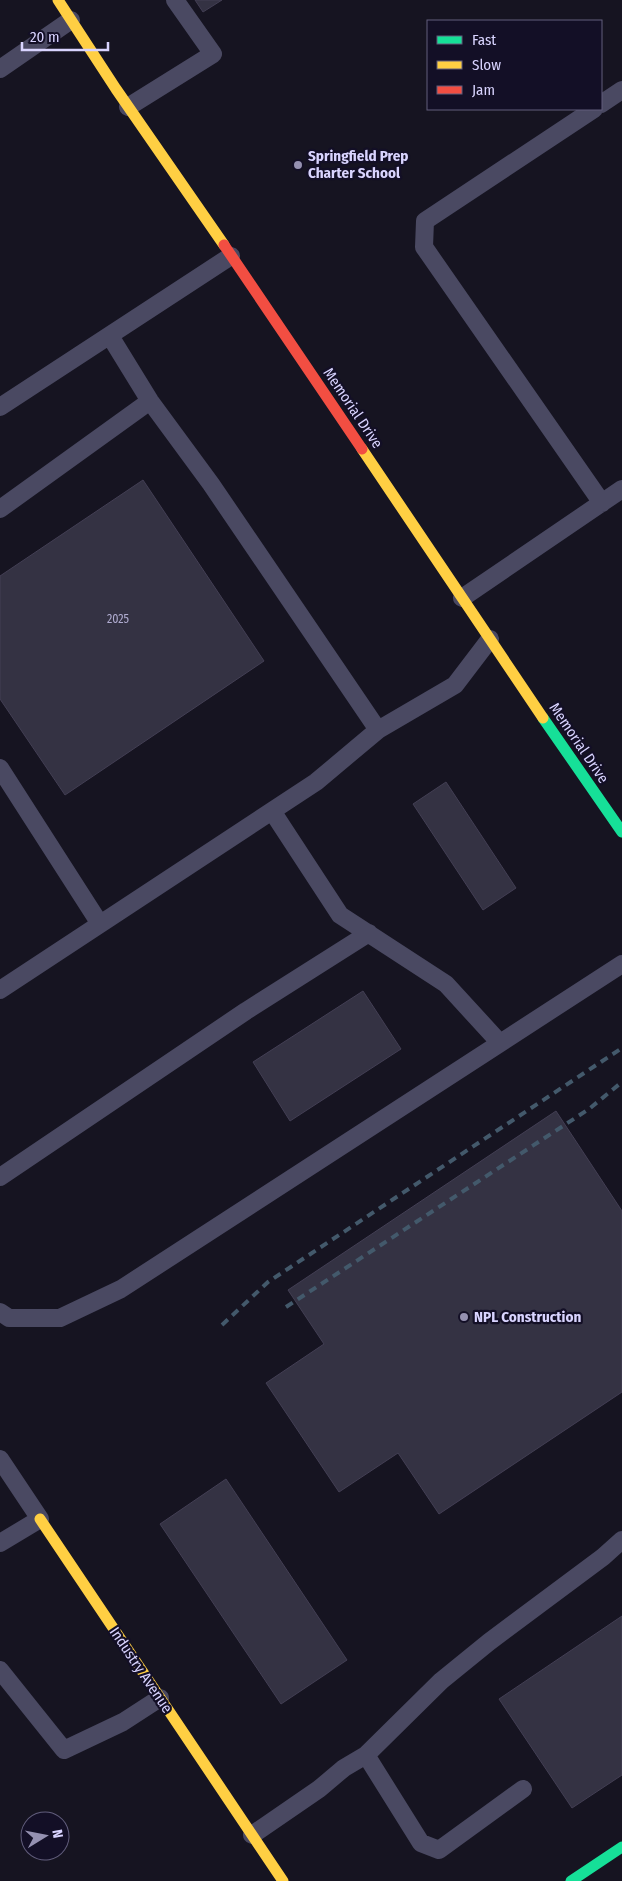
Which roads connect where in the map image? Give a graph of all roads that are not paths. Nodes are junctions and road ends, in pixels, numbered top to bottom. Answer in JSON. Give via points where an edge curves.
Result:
{"nodes":[{"id":1,"x":58,"y":0,"type":"edge"},
{"id":2,"x":175,"y":0,"type":"edge"},
{"id":3,"x":71,"y":20,"type":"junction"},
{"id":4,"x":0,"y":69,"type":"edge"},
{"id":5,"x":622,"y":90,"type":"edge"},
{"id":6,"x":602,"y":103,"type":"edge"},
{"id":7,"x":128,"y":107,"type":"junction"},
{"id":8,"x":592,"y":110,"type":"edge"},
{"id":9,"x":231,"y":256,"type":"junction"},
{"id":10,"x":110,"y":336,"type":"junction"},
{"id":11,"x":150,"y":401,"type":"junction"},
{"id":12,"x":0,"y":407,"type":"edge"},
{"id":13,"x":622,"y":489,"type":"edge"},
{"id":14,"x":602,"y":503,"type":"junction"},
{"id":15,"x":0,"y":509,"type":"edge"},
{"id":16,"x":462,"y":598,"type":"junction"},
{"id":17,"x":490,"y":639,"type":"junction"},
{"id":18,"x":378,"y":730,"type":"junction"},
{"id":19,"x":0,"y":768,"type":"edge"},
{"id":20,"x":272,"y":811,"type":"junction"},
{"id":21,"x":622,"y":832,"type":"edge"},
{"id":22,"x":100,"y":924,"type":"junction"},
{"id":23,"x":369,"y":933,"type":"junction"},
{"id":24,"x":622,"y":964,"type":"edge"},
{"id":25,"x":0,"y":990,"type":"edge"},
{"id":26,"x":500,"y":1043,"type":"junction"},
{"id":27,"x":0,"y":1177,"type":"edge"},
{"id":28,"x":0,"y":1312,"type":"edge"},
{"id":29,"x":0,"y":1459,"type":"edge"},
{"id":30,"x":40,"y":1519,"type":"junction"},
{"id":31,"x":622,"y":1540,"type":"edge"},
{"id":32,"x":0,"y":1543,"type":"edge"},
{"id":33,"x":0,"y":1670,"type":"edge"},
{"id":34,"x":160,"y":1698,"type":"junction"},
{"id":35,"x":366,"y":1754,"type":"junction"},
{"id":36,"x":523,"y":1788,"type":"dead end"},
{"id":37,"x":252,"y":1835,"type":"junction"},
{"id":38,"x":622,"y":1847,"type":"edge"},
{"id":39,"x":283,"y":1881,"type":"edge"},
{"id":40,"x":571,"y":1881,"type":"edge"}],
"edges":[{"from":1,"to":3,"type":"street","name":"Memorial Drive"},
{"from":2,"to":7,"type":"lane","via":[[213,54]]},
{"from":3,"to":4,"type":"lane"},
{"from":3,"to":7,"type":"street","name":"Memorial Drive"},
{"from":5,"to":6,"type":"lane"},
{"from":7,"to":9,"type":"street","name":"Memorial Drive"},
{"from":8,"to":14,"type":"lane","via":[[425,221],[424,247]]},
{"from":9,"to":10,"type":"lane"},
{"from":9,"to":16,"type":"street","name":"Memorial Drive"},
{"from":10,"to":11,"type":"lane"},
{"from":10,"to":12,"type":"lane"},
{"from":11,"to":15,"type":"lane"},
{"from":11,"to":18,"type":"lane","via":[[211,484]]},
{"from":13,"to":14,"type":"lane"},
{"from":14,"to":16,"type":"lane"},
{"from":16,"to":17,"type":"street","name":"Memorial Drive"},
{"from":17,"to":18,"type":"lane","via":[[455,684]]},
{"from":17,"to":21,"type":"street","name":"Memorial Drive"},
{"from":18,"to":20,"type":"lane","via":[[316,782]]},
{"from":19,"to":22,"type":"lane"},
{"from":20,"to":22,"type":"lane"},
{"from":20,"to":23,"type":"lane","via":[[340,915]]},
{"from":22,"to":25,"type":"lane"},
{"from":23,"to":26,"type":"lane","via":[[446,984]]},
{"from":23,"to":27,"type":"lane","via":[[246,1011]]},
{"from":24,"to":26,"type":"lane"},
{"from":26,"to":28,"type":"lane","via":[[121,1289],[60,1318],[9,1318]]},
{"from":29,"to":30,"type":"lane","name":"Industry Avenue"},
{"from":30,"to":32,"type":"lane"},
{"from":30,"to":34,"type":"street","name":"Industry Avenue"},
{"from":31,"to":35,"type":"lane","via":[[441,1681]]},
{"from":33,"to":34,"type":"lane","via":[[64,1750],[123,1722]]},
{"from":34,"to":37,"type":"street","name":"Industry Avenue"},
{"from":35,"to":36,"type":"lane","via":[[421,1843],[439,1850]]},
{"from":35,"to":37,"type":"lane"},
{"from":37,"to":39,"type":"street","name":"Industry Avenue"},
{"from":38,"to":40,"type":"street"}]}
